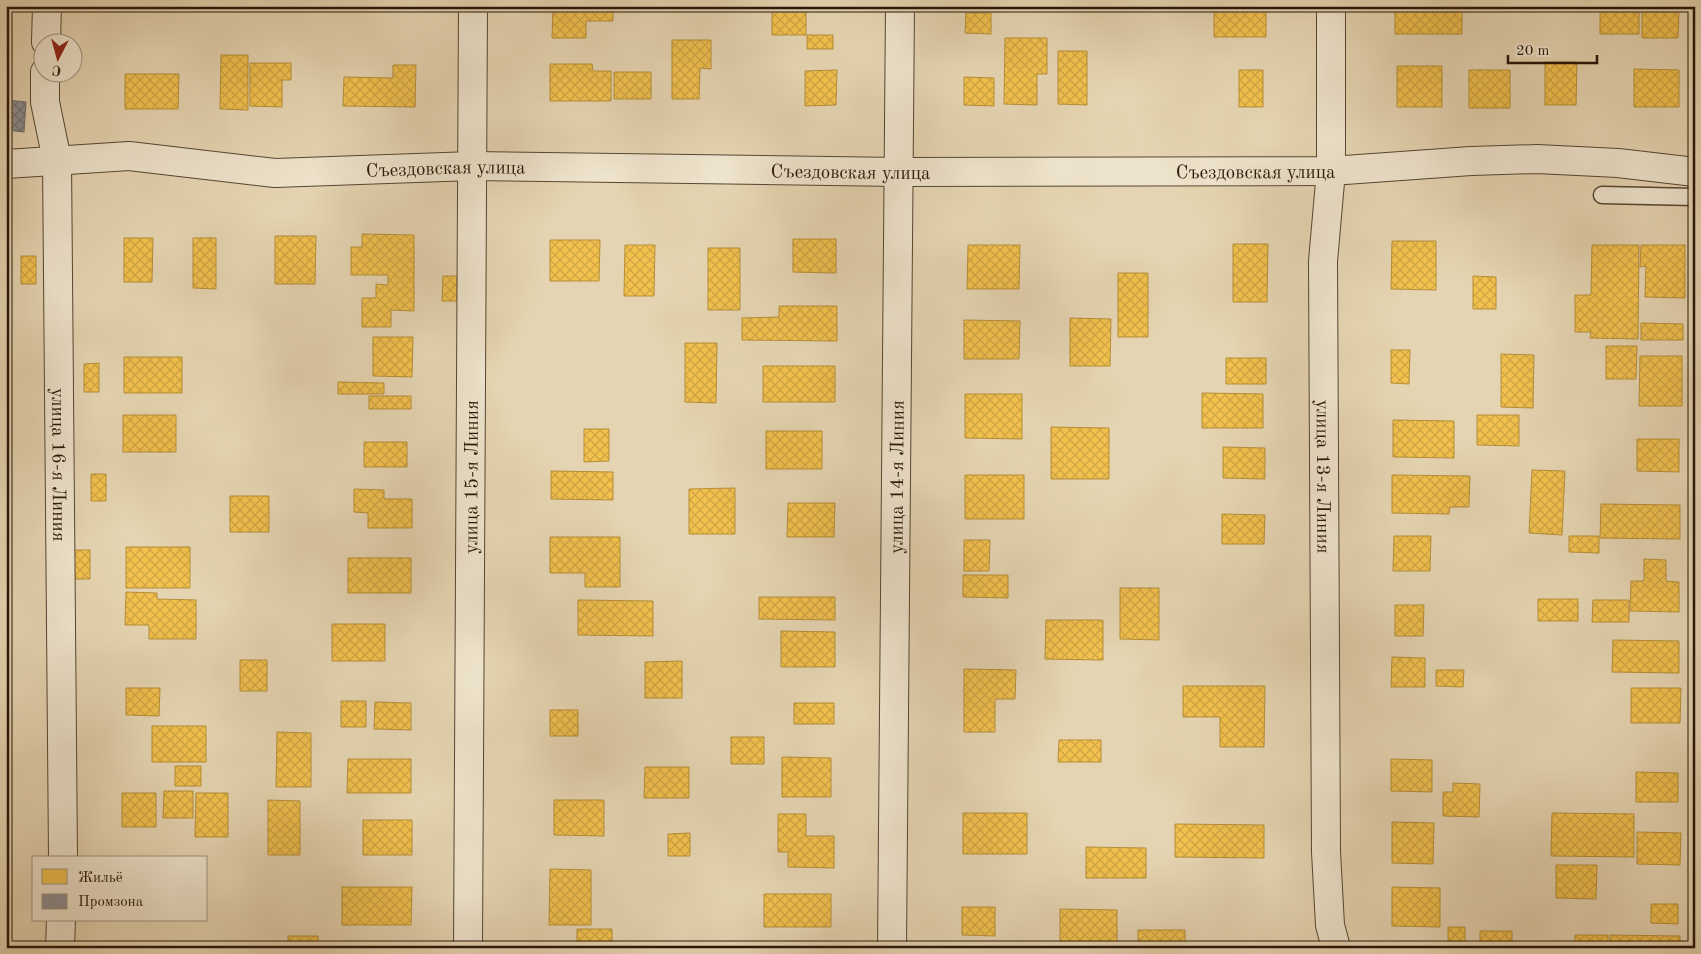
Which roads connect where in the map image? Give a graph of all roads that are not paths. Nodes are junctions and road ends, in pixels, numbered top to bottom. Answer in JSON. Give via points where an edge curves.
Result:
{"nodes":[{"id":1,"x":47,"y":6,"type":"edge"},
{"id":2,"x":473,"y":6,"type":"edge"},
{"id":3,"x":900,"y":6,"type":"edge"},
{"id":4,"x":1331,"y":6,"type":"edge"},
{"id":5,"x":46,"y":32,"type":"edge"},
{"id":6,"x":45,"y":82,"type":"edge"},
{"id":7,"x":57,"y":160,"type":"junction"},
{"id":8,"x":6,"y":164,"type":"edge"},
{"id":9,"x":473,"y":166,"type":"junction"},
{"id":10,"x":1331,"y":171,"type":"junction"},
{"id":11,"x":899,"y":172,"type":"junction"},
{"id":12,"x":1695,"y":172,"type":"edge"},
{"id":13,"x":1602,"y":195,"type":"dead end"},
{"id":14,"x":1695,"y":197,"type":"edge"},
{"id":15,"x":63,"y":856,"type":"edge"},
{"id":16,"x":61,"y":922,"type":"edge"},
{"id":17,"x":60,"y":948,"type":"edge"},
{"id":18,"x":468,"y":948,"type":"edge"},
{"id":19,"x":892,"y":948,"type":"edge"},
{"id":20,"x":1336,"y":948,"type":"edge"}],
"edges":[{"from":1,"to":5,"type":"street"},
{"from":2,"to":9,"type":"street","name":"улица 15-я Линия"},
{"from":3,"to":11,"type":"street","name":"улица 14-я Линия"},
{"from":4,"to":10,"type":"street","name":"улица 13-я Линия"},
{"from":6,"to":7,"type":"street","name":"улица 16-я Линия","via":[[45,102]]},
{"from":7,"to":8,"type":"street","name":"Съездовская улица"},
{"from":7,"to":9,"type":"street","name":"Съездовская улица","via":[[129,156],[275,173]]},
{"from":7,"to":15,"type":"street","name":"улица 16-я Линия"},
{"from":9,"to":11,"type":"street","name":"Съездовская улица"},
{"from":9,"to":18,"type":"street","name":"улица 15-я Линия"},
{"from":10,"to":11,"type":"street","name":"Съездовская улица"},
{"from":10,"to":12,"type":"street","name":"Съездовская улица","via":[[1537,159]]},
{"from":10,"to":20,"type":"street","name":"улица 13-я Линия","via":[[1323,261],[1326,852],[1330,925]]},
{"from":11,"to":19,"type":"street","name":"улица 14-я Линия"},
{"from":13,"to":14,"type":"lane"},
{"from":16,"to":17,"type":"street"}]}
